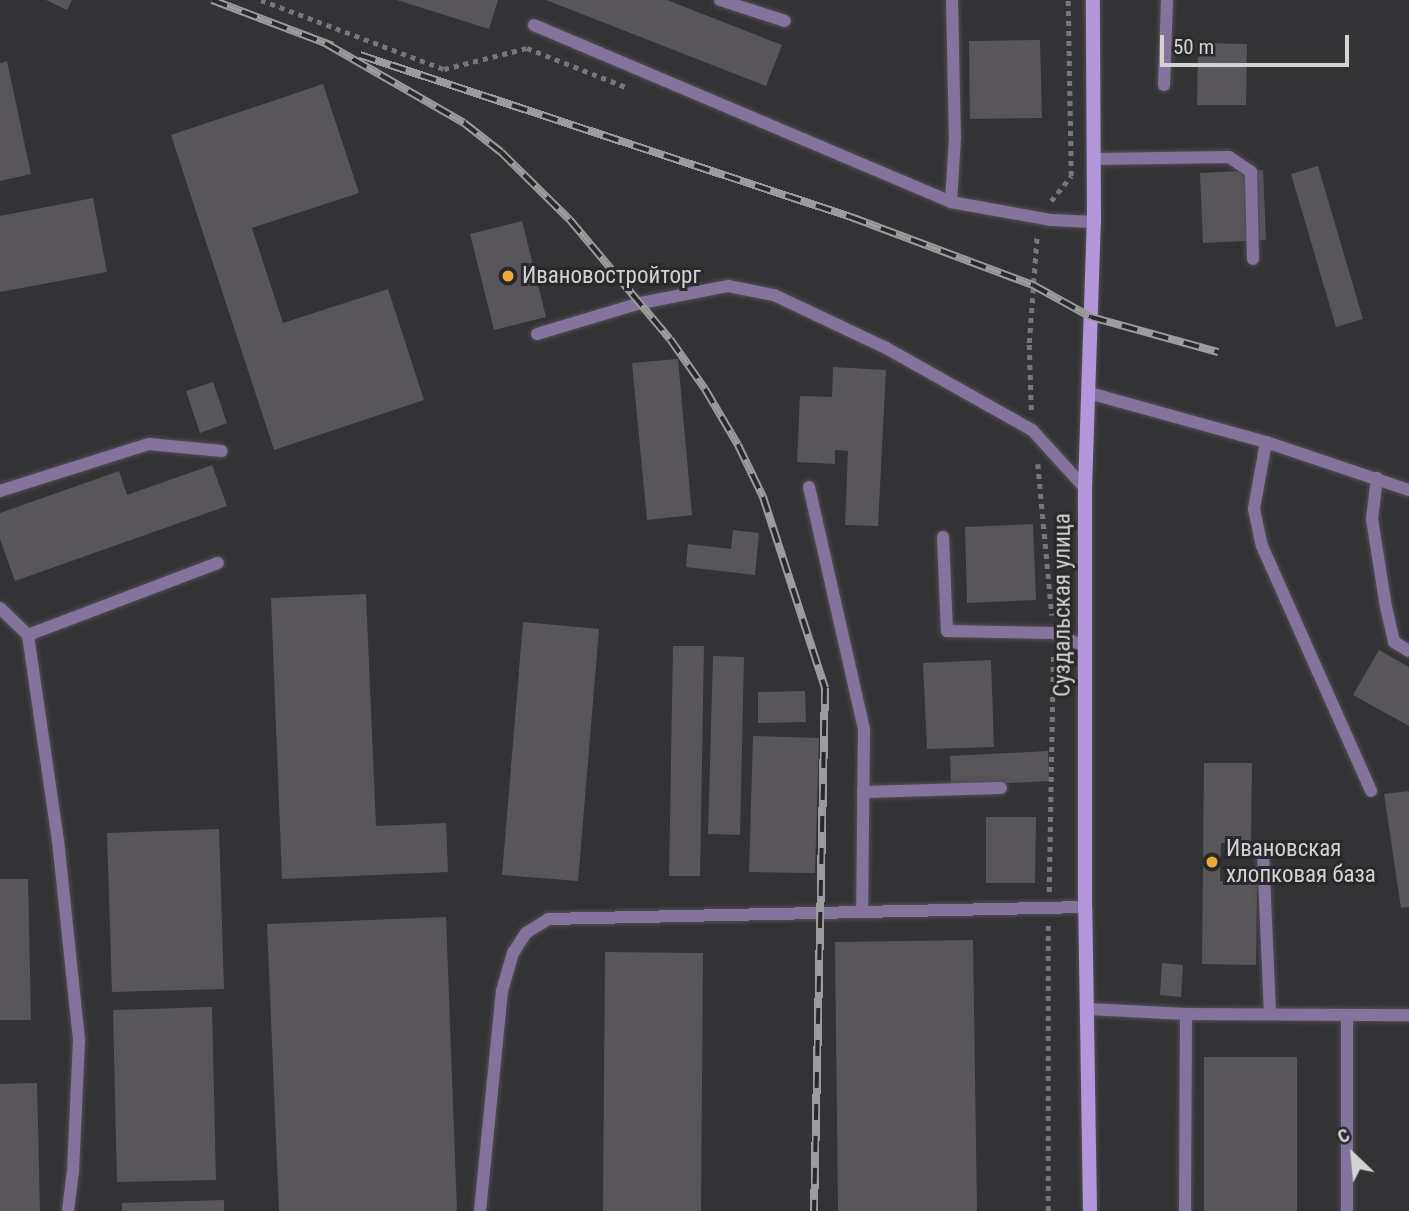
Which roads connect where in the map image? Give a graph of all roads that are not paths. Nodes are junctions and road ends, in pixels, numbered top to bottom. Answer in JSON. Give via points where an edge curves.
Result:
{"nodes":[{"id":1,"x":719,"y":0,"type":"edge"},
{"id":2,"x":952,"y":0,"type":"edge"},
{"id":3,"x":1093,"y":0,"type":"edge"},
{"id":4,"x":1167,"y":0,"type":"edge"},
{"id":5,"x":785,"y":21,"type":"dead end"},
{"id":6,"x":534,"y":25,"type":"dead end"},
{"id":7,"x":1164,"y":85,"type":"dead end"},
{"id":8,"x":1094,"y":159,"type":"junction"},
{"id":9,"x":951,"y":202,"type":"junction"},
{"id":10,"x":1094,"y":222,"type":"junction"},
{"id":11,"x":1253,"y":259,"type":"dead end"},
{"id":12,"x":537,"y":334,"type":"dead end"},
{"id":13,"x":1089,"y":393,"type":"junction"},
{"id":14,"x":1266,"y":442,"type":"junction"},
{"id":15,"x":222,"y":451,"type":"dead end"},
{"id":16,"x":1377,"y":478,"type":"junction"},
{"id":17,"x":809,"y":487,"type":"dead end"},
{"id":18,"x":1086,"y":488,"type":"junction"},
{"id":19,"x":1409,"y":490,"type":"edge"},
{"id":20,"x":0,"y":491,"type":"edge"},
{"id":21,"x":943,"y":537,"type":"dead end"},
{"id":22,"x":218,"y":562,"type":"dead end"},
{"id":23,"x":0,"y":608,"type":"edge"},
{"id":24,"x":28,"y":635,"type":"junction"},
{"id":25,"x":1409,"y":635,"type":"edge"},
{"id":26,"x":1394,"y":642,"type":"junction"},
{"id":27,"x":1086,"y":647,"type":"junction"},
{"id":28,"x":1409,"y":651,"type":"edge"},
{"id":29,"x":1002,"y":788,"type":"dead end"},
{"id":30,"x":1371,"y":791,"type":"dead end"},
{"id":31,"x":863,"y":792,"type":"junction"},
{"id":32,"x":1263,"y":853,"type":"dead end"},
{"id":33,"x":1084,"y":907,"type":"junction"},
{"id":34,"x":862,"y":912,"type":"junction"},
{"id":35,"x":1088,"y":1009,"type":"junction"},
{"id":36,"x":1186,"y":1014,"type":"junction"},
{"id":37,"x":1270,"y":1014,"type":"junction"},
{"id":38,"x":1347,"y":1015,"type":"junction"},
{"id":39,"x":1409,"y":1015,"type":"edge"},
{"id":40,"x":68,"y":1211,"type":"edge"},
{"id":41,"x":480,"y":1211,"type":"edge"},
{"id":42,"x":1090,"y":1211,"type":"edge"},
{"id":43,"x":1185,"y":1211,"type":"edge"},
{"id":44,"x":1347,"y":1211,"type":"edge"}],
"edges":[{"from":1,"to":5,"type":"lane"},
{"from":2,"to":9,"type":"lane","via":[[955,138]]},
{"from":3,"to":8,"type":"main road","name":"Суздальская улица"},
{"from":4,"to":7,"type":"lane"},
{"from":6,"to":9,"type":"lane"},
{"from":8,"to":10,"type":"main road","name":"Суздальская улица"},
{"from":8,"to":11,"type":"lane","via":[[1229,157],[1251,172]]},
{"from":9,"to":10,"type":"lane","via":[[1038,218]]},
{"from":10,"to":13,"type":"main road","name":"Суздальская улица"},
{"from":12,"to":18,"type":"lane","via":[[641,303],[728,286],[774,295],[923,368],[1032,430]]},
{"from":13,"to":14,"type":"lane"},
{"from":13,"to":18,"type":"main road","name":"Суздальская улица"},
{"from":14,"to":16,"type":"lane"},
{"from":14,"to":30,"type":"lane","via":[[1254,509],[1262,546]]},
{"from":15,"to":20,"type":"lane","via":[[149,444]]},
{"from":16,"to":19,"type":"lane"},
{"from":16,"to":26,"type":"lane","via":[[1372,519]]},
{"from":17,"to":31,"type":"lane","via":[[864,730]]},
{"from":18,"to":27,"type":"main road","name":"Суздальская улица"},
{"from":21,"to":27,"type":"lane","via":[[947,631],[1053,633]]},
{"from":22,"to":24,"type":"lane"},
{"from":23,"to":24,"type":"lane"},
{"from":24,"to":40,"type":"lane","via":[[58,841],[79,1040]]},
{"from":25,"to":26,"type":"lane"},
{"from":26,"to":28,"type":"lane"},
{"from":27,"to":33,"type":"main road","name":"Суздальская улица"},
{"from":29,"to":31,"type":"lane"},
{"from":31,"to":34,"type":"lane"},
{"from":32,"to":37,"type":"lane"},
{"from":33,"to":34,"type":"lane"},
{"from":33,"to":35,"type":"main road","name":"Суздальская улица"},
{"from":34,"to":41,"type":"lane","via":[[548,919],[526,933],[513,953],[502,992]]},
{"from":35,"to":36,"type":"lane"},
{"from":35,"to":42,"type":"main road","name":"Суздальская улица"},
{"from":36,"to":37,"type":"lane"},
{"from":36,"to":43,"type":"lane"},
{"from":37,"to":38,"type":"lane"},
{"from":38,"to":39,"type":"lane"},
{"from":38,"to":44,"type":"lane"}]}
